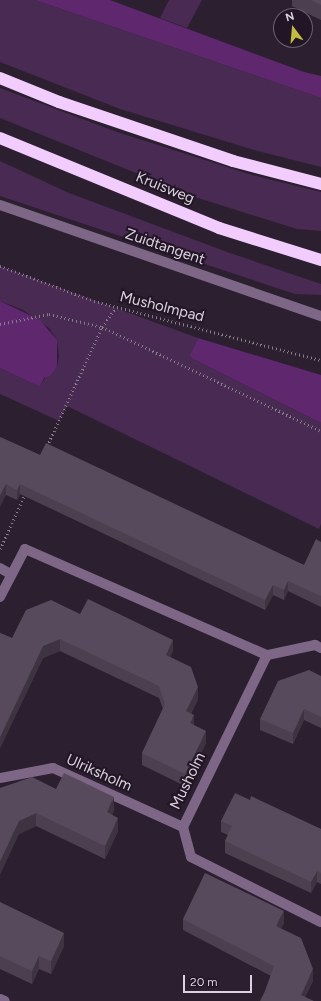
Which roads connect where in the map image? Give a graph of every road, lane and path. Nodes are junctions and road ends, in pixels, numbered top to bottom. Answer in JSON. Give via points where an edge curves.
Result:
{"nodes":[{"id":1,"x":0,"y":78,"type":"edge"},
{"id":2,"x":0,"y":138,"type":"edge"},
{"id":3,"x":321,"y":184,"type":"edge"},
{"id":4,"x":0,"y":205,"type":"edge"},
{"id":5,"x":321,"y":260,"type":"edge"},
{"id":6,"x":0,"y":266,"type":"edge"},
{"id":7,"x":116,"y":307,"type":"junction"},
{"id":8,"x":321,"y":316,"type":"edge"},
{"id":9,"x":0,"y":324,"type":"edge"},
{"id":10,"x":102,"y":327,"type":"junction"},
{"id":11,"x":321,"y":360,"type":"edge"},
{"id":12,"x":321,"y":431,"type":"edge"},
{"id":13,"x":44,"y":452,"type":"edge"},
{"id":14,"x":28,"y":487,"type":"edge"},
{"id":15,"x":0,"y":549,"type":"edge"},
{"id":16,"x":0,"y":568,"type":"edge"},
{"id":17,"x":12,"y":574,"type":"junction"},
{"id":18,"x":0,"y":597,"type":"edge"},
{"id":19,"x":321,"y":648,"type":"edge"},
{"id":20,"x":267,"y":655,"type":"junction"},
{"id":21,"x":0,"y":778,"type":"edge"},
{"id":22,"x":183,"y":826,"type":"junction"},
{"id":23,"x":321,"y":922,"type":"edge"},
{"id":24,"x":0,"y":999,"type":"edge"},
{"id":25,"x":5,"y":1001,"type":"edge"}],
"edges":[{"from":1,"to":3,"type":"highway","via":[[59,102],[233,161]]},
{"from":2,"to":5,"type":"highway","name":"Kruisweg","via":[[218,228]]},
{"from":4,"to":8,"type":"street","name":"Zuidtangent"},
{"from":6,"to":7,"type":"path","name":"Musholmpad"},
{"from":7,"to":10,"type":"path"},
{"from":7,"to":11,"type":"path","name":"Musholmpad"},
{"from":9,"to":10,"type":"path","via":[[49,314]]},
{"from":10,"to":12,"type":"path"},
{"from":10,"to":13,"type":"path"},
{"from":14,"to":15,"type":"path"},
{"from":16,"to":17,"type":"street"},
{"from":17,"to":18,"type":"street"},
{"from":17,"to":20,"type":"street","via":[[25,549]]},
{"from":19,"to":20,"type":"street","via":[[315,645]]},
{"from":20,"to":22,"type":"street","name":"Musholm"},
{"from":21,"to":22,"type":"street","name":"Ulriksholm","via":[[53,768]]},
{"from":22,"to":23,"type":"street","name":"Musholm","via":[[191,857]]},
{"from":24,"to":25,"type":"street"}]}
